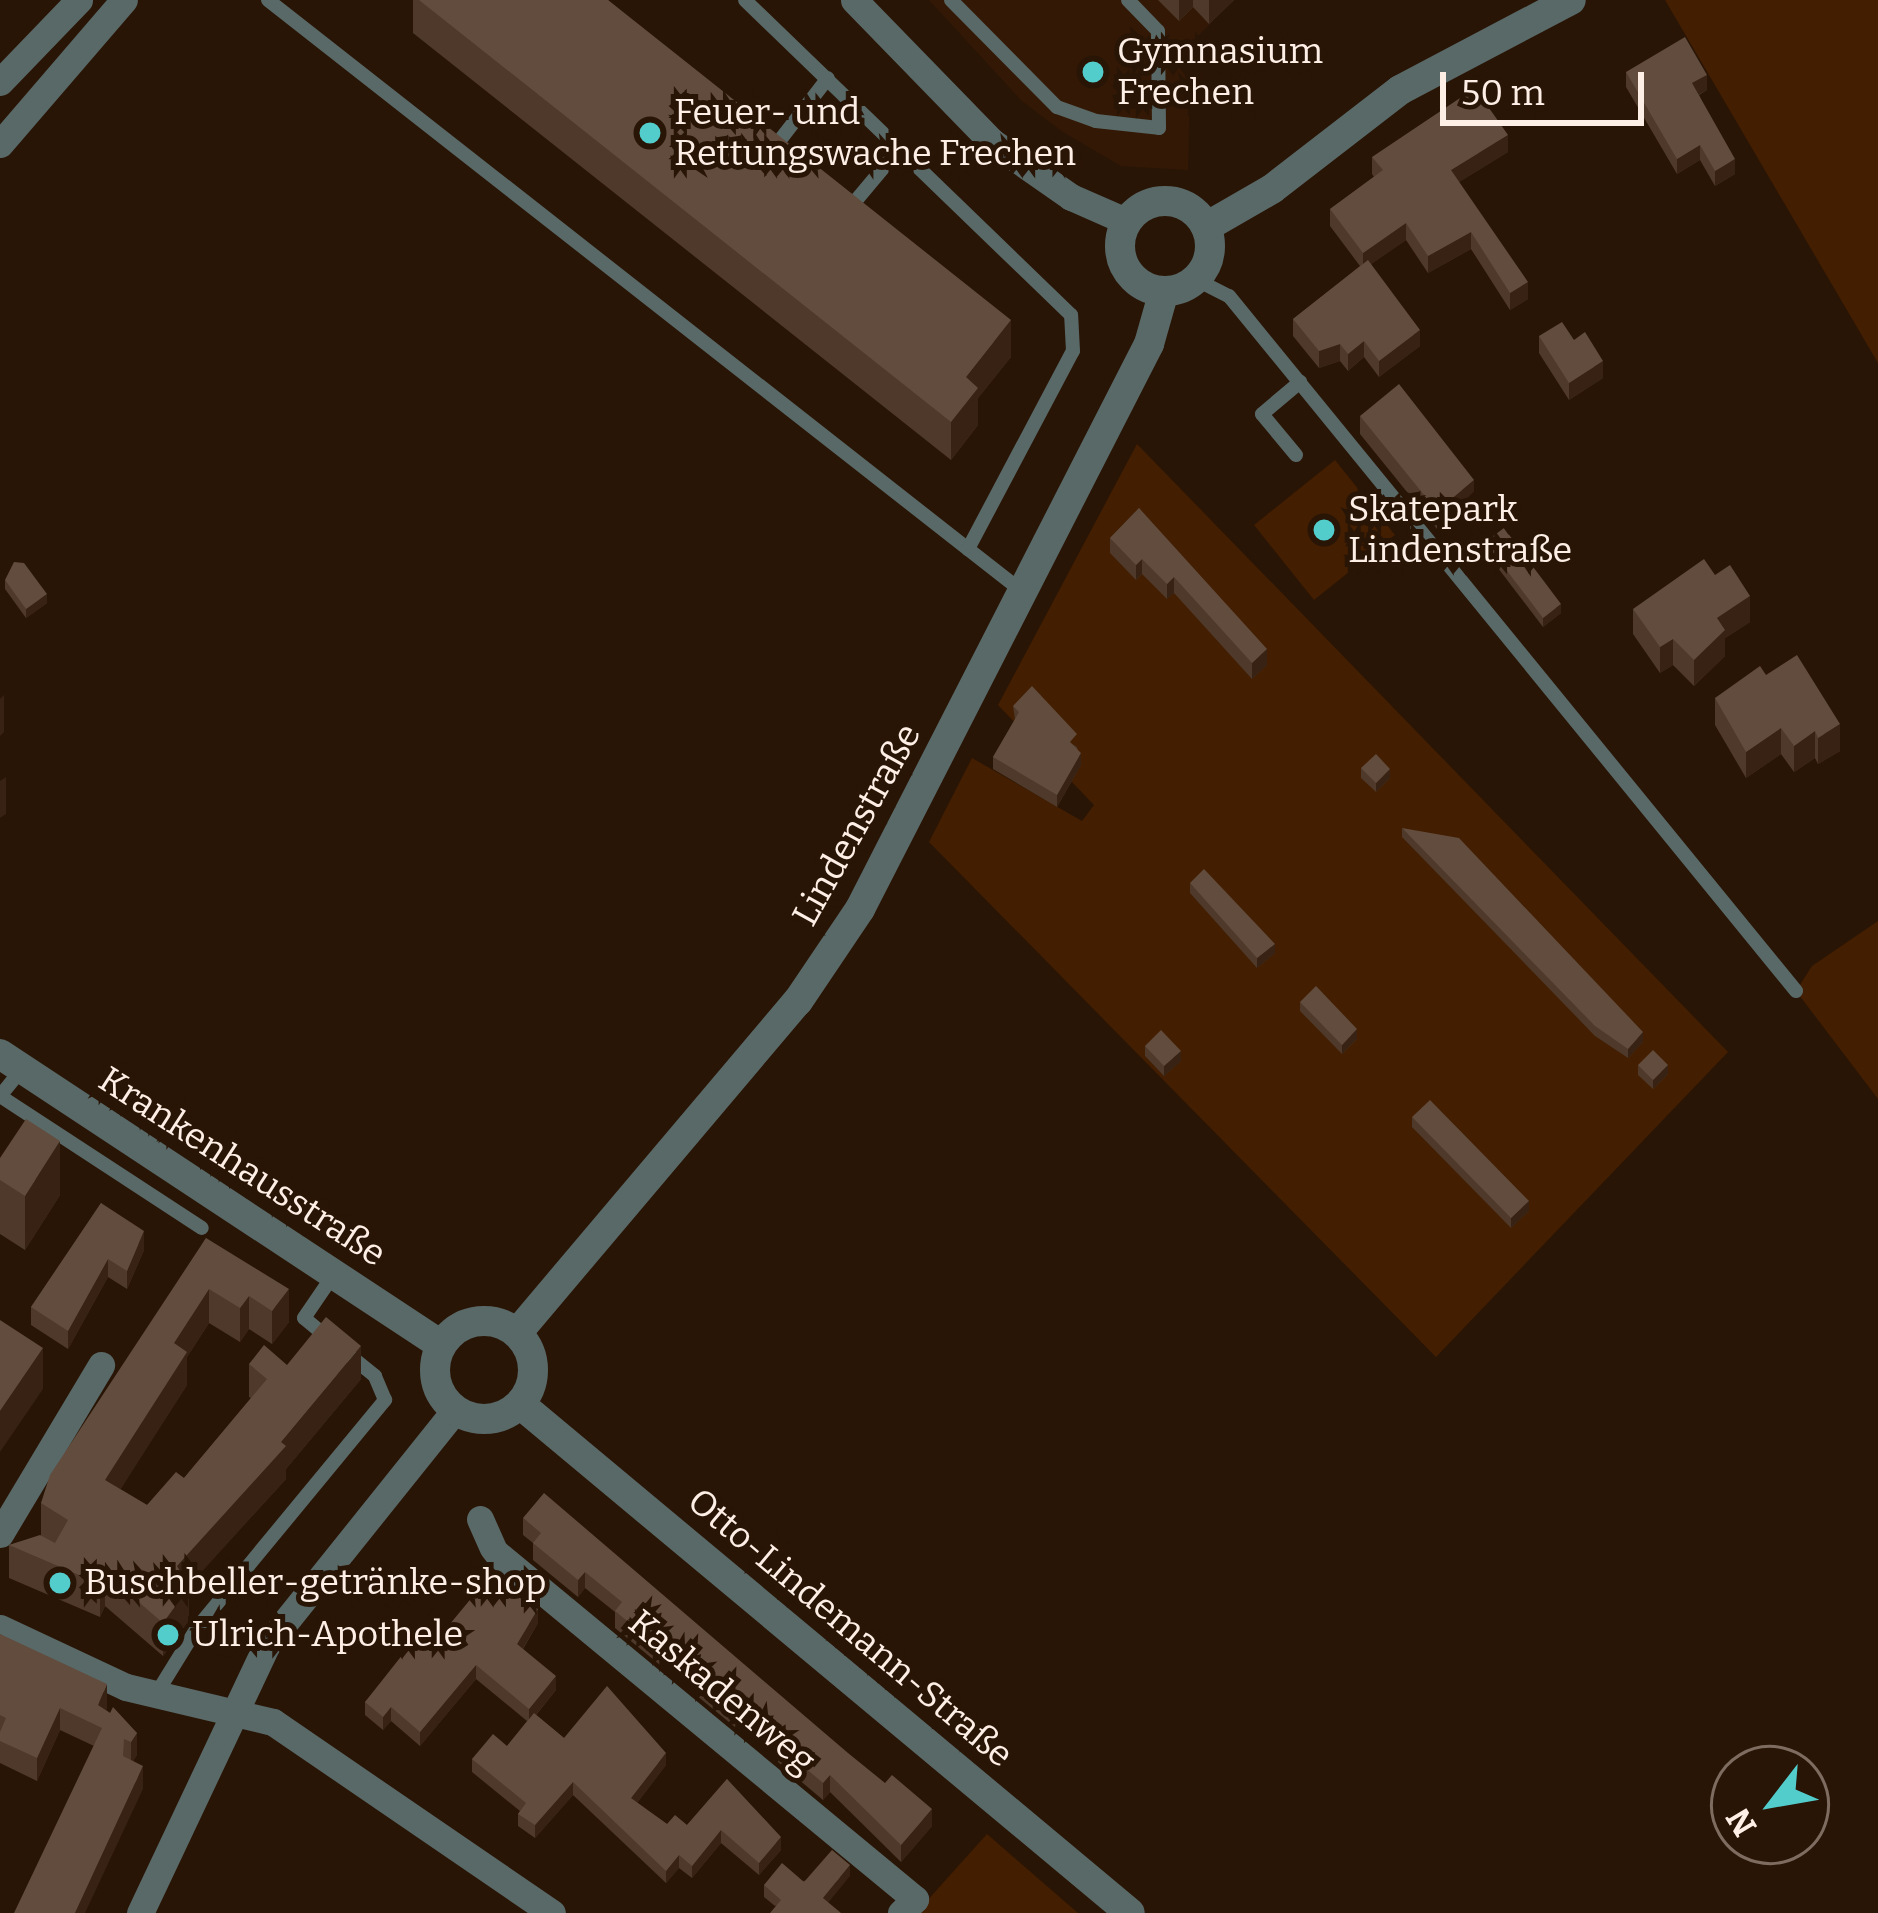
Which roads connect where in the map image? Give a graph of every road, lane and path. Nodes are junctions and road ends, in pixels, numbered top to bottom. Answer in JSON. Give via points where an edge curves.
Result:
{"nodes":[{"id":1,"x":78,"y":0,"type":"edge"},
{"id":2,"x":124,"y":0,"type":"edge"},
{"id":3,"x":268,"y":0,"type":"edge"},
{"id":4,"x":854,"y":0,"type":"edge"},
{"id":5,"x":951,"y":0,"type":"edge"},
{"id":6,"x":1128,"y":0,"type":"edge"},
{"id":7,"x":1571,"y":0,"type":"edge"},
{"id":8,"x":751,"y":1,"type":"edge"},
{"id":9,"x":828,"y":79,"type":"junction"},
{"id":10,"x":0,"y":82,"type":"edge"},
{"id":11,"x":0,"y":144,"type":"edge"},
{"id":12,"x":900,"y":148,"type":"junction"},
{"id":13,"x":792,"y":156,"type":"edge"},
{"id":14,"x":838,"y":192,"type":"edge"},
{"id":15,"x":1126,"y":221,"type":"junction"},
{"id":16,"x":1206,"y":226,"type":"junction"},
{"id":17,"x":1196,"y":279,"type":"junction"},
{"id":18,"x":1164,"y":291,"type":"junction"},
{"id":19,"x":1300,"y":382,"type":"junction"},
{"id":20,"x":1296,"y":455,"type":"dead end"},
{"id":21,"x":968,"y":549,"type":"junction"},
{"id":22,"x":1023,"y":592,"type":"junction"},
{"id":23,"x":1796,"y":991,"type":"dead end"},
{"id":24,"x":11,"y":1062,"type":"edge"},
{"id":25,"x":202,"y":1228,"type":"dead end"},
{"id":26,"x":334,"y":1274,"type":"junction"},
{"id":27,"x":517,"y":1333,"type":"junction"},
{"id":28,"x":441,"y":1345,"type":"junction"},
{"id":29,"x":101,"y":1364,"type":"dead end"},
{"id":30,"x":520,"y":1403,"type":"junction"},
{"id":31,"x":455,"y":1410,"type":"junction"},
{"id":32,"x":480,"y":1519,"type":"dead end"},
{"id":33,"x":0,"y":1534,"type":"edge"},
{"id":34,"x":0,"y":1628,"type":"edge"},
{"id":35,"x":154,"y":1697,"type":"junction"},
{"id":36,"x":230,"y":1714,"type":"junction"},
{"id":37,"x":140,"y":1913,"type":"edge"},
{"id":38,"x":552,"y":1913,"type":"edge"},
{"id":39,"x":901,"y":1913,"type":"edge"},
{"id":40,"x":1130,"y":1913,"type":"edge"}],
"edges":[{"from":1,"to":10,"type":"street"},
{"from":2,"to":11,"type":"street"},
{"from":3,"to":21,"type":"lane"},
{"from":4,"to":15,"type":"street","via":[[991,141],[1071,196]]},
{"from":5,"to":6,"type":"lane","via":[[1057,107],[1159,128],[1158,31]]},
{"from":7,"to":16,"type":"street","via":[[1400,90],[1272,189]]},
{"from":8,"to":9,"type":"lane"},
{"from":9,"to":12,"type":"lane"},
{"from":9,"to":13,"type":"lane","via":[[777,144]]},
{"from":12,"to":14,"type":"lane","via":[[853,204]]},
{"from":12,"to":21,"type":"lane","via":[[1058,298],[1076,334]]},
{"from":15,"to":16,"type":"street","via":[[1144,205],[1168,200],[1191,208]]},
{"from":15,"to":18,"type":"street","via":[[1120,241],[1128,272]]},
{"from":16,"to":17,"type":"street","via":[[1208,260]]},
{"from":17,"to":18,"type":"street"},
{"from":17,"to":19,"type":"lane","via":[[1229,296]]},
{"from":18,"to":22,"type":"street","name":"Lindenstraße","via":[[1149,344]]},
{"from":19,"to":20,"type":"lane","via":[[1262,414]]},
{"from":19,"to":23,"type":"lane"},
{"from":21,"to":22,"type":"lane"},
{"from":22,"to":27,"type":"street","name":"Lindenstraße","via":[[860,909],[798,1001]]},
{"from":24,"to":25,"type":"lane","via":[[0,1096]]},
{"from":24,"to":26,"type":"street","name":"Krankenhausstraße"},
{"from":26,"to":28,"type":"street","name":"Krankenhausstraße"},
{"from":26,"to":35,"type":"lane","via":[[304,1318],[375,1376],[385,1400],[186,1642]]},
{"from":27,"to":28,"type":"street","via":[[485,1320],[452,1331]]},
{"from":27,"to":30,"type":"street","via":[[532,1360]]},
{"from":28,"to":31,"type":"street","via":[[436,1380]]},
{"from":29,"to":33,"type":"street"},
{"from":30,"to":31,"type":"street","via":[[482,1419]]},
{"from":30,"to":40,"type":"street","name":"Otto-Lindemann-Straße"},
{"from":31,"to":36,"type":"street","via":[[266,1646]]},
{"from":32,"to":39,"type":"street","name":"Kaskadenweg","via":[[495,1552],[915,1898]]},
{"from":34,"to":35,"type":"street"},
{"from":35,"to":36,"type":"street"},
{"from":36,"to":37,"type":"street"},
{"from":36,"to":38,"type":"street","via":[[273,1722]]}]}
